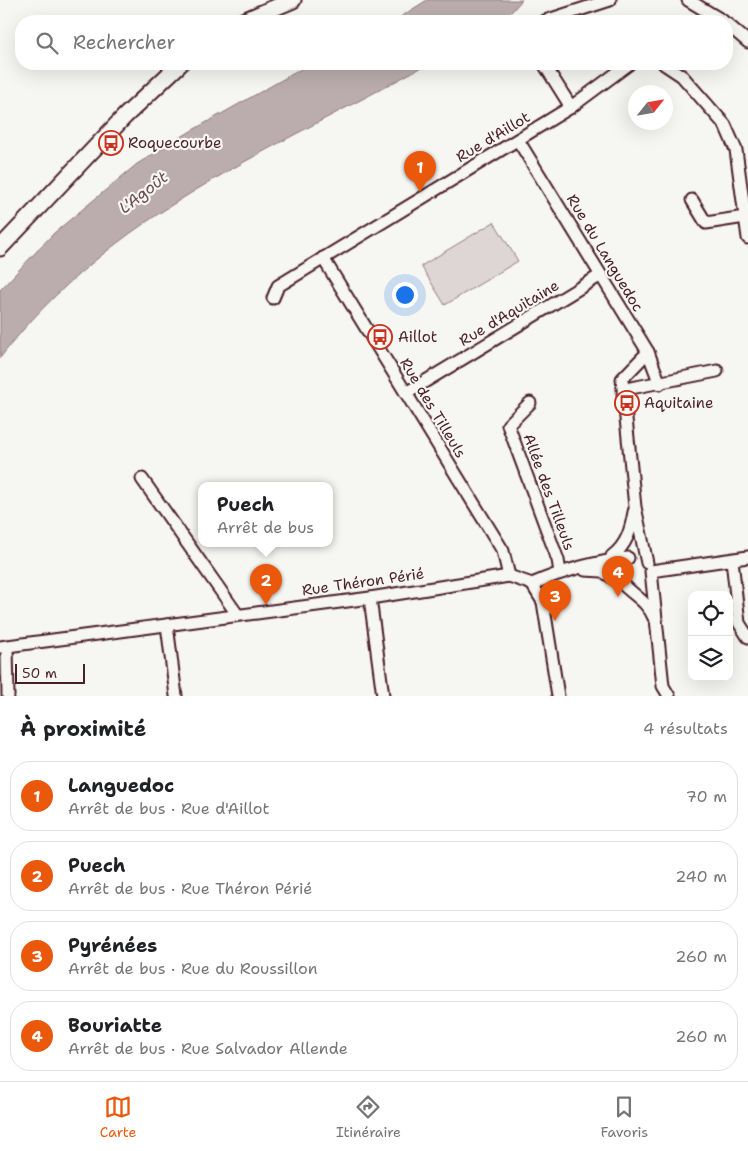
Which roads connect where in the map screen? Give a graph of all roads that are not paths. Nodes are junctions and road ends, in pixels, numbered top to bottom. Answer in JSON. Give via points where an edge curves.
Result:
{"nodes":[{"id":1,"x":293,"y":0,"type":"edge"},
{"id":2,"x":610,"y":0,"type":"edge"},
{"id":3,"x":688,"y":0,"type":"edge"},
{"id":4,"x":257,"y":15,"type":"edge"},
{"id":5,"x":564,"y":15,"type":"edge"},
{"id":6,"x":713,"y":15,"type":"edge"},
{"id":7,"x":733,"y":29,"type":"edge"},
{"id":8,"x":748,"y":42,"type":"edge"},
{"id":9,"x":174,"y":70,"type":"edge"},
{"id":10,"x":548,"y":70,"type":"edge"},
{"id":11,"x":621,"y":70,"type":"edge"},
{"id":12,"x":673,"y":70,"type":"edge"},
{"id":13,"x":570,"y":107,"type":"junction"},
{"id":14,"x":518,"y":140,"type":"junction"},
{"id":15,"x":692,"y":200,"type":"dead end"},
{"id":16,"x":745,"y":218,"type":"junction"},
{"id":17,"x":748,"y":238,"type":"edge"},
{"id":18,"x":346,"y":244,"type":"junction"},
{"id":19,"x":0,"y":248,"type":"edge"},
{"id":20,"x":323,"y":258,"type":"junction"},
{"id":21,"x":601,"y":275,"type":"junction"},
{"id":22,"x":335,"y":277,"type":"junction"},
{"id":23,"x":273,"y":298,"type":"dead end"},
{"id":24,"x":648,"y":352,"type":"junction"},
{"id":25,"x":716,"y":372,"type":"dead end"},
{"id":26,"x":660,"y":384,"type":"junction"},
{"id":27,"x":406,"y":393,"type":"junction"},
{"id":28,"x":623,"y":394,"type":"junction"},
{"id":29,"x":530,"y":403,"type":"dead end"},
{"id":30,"x":142,"y":479,"type":"dead end"},
{"id":31,"x":635,"y":507,"type":"junction"},
{"id":32,"x":748,"y":557,"type":"edge"},
{"id":33,"x":621,"y":560,"type":"junction"},
{"id":34,"x":732,"y":560,"type":"junction"},
{"id":35,"x":649,"y":567,"type":"junction"},
{"id":36,"x":578,"y":569,"type":"junction"},
{"id":37,"x":560,"y":572,"type":"junction"},
{"id":38,"x":509,"y":576,"type":"junction"},
{"id":39,"x":532,"y":584,"type":"junction"},
{"id":40,"x":625,"y":586,"type":"junction"},
{"id":41,"x":370,"y":598,"type":"junction"},
{"id":42,"x":237,"y":614,"type":"junction"},
{"id":43,"x":657,"y":624,"type":"junction"},
{"id":44,"x":167,"y":625,"type":"junction"},
{"id":45,"x":748,"y":637,"type":"edge"},
{"id":46,"x":4,"y":647,"type":"edge"},
{"id":47,"x":8,"y":696,"type":"edge"},
{"id":48,"x":176,"y":696,"type":"edge"},
{"id":49,"x":383,"y":696,"type":"edge"},
{"id":50,"x":558,"y":696,"type":"edge"},
{"id":51,"x":669,"y":696,"type":"edge"}],
"edges":[{"from":1,"to":4,"type":"main road"},
{"from":2,"to":5,"type":"street"},
{"from":3,"to":6,"type":"street"},
{"from":7,"to":8,"type":"street"},
{"from":9,"to":19,"type":"main road","via":[[125,116]]},
{"from":10,"to":13,"type":"street"},
{"from":11,"to":13,"type":"street","name":"Rue d'Aillot"},
{"from":12,"to":16,"type":"street","via":[[725,125],[736,150]]},
{"from":13,"to":14,"type":"street","name":"Rue d'Aillot"},
{"from":14,"to":18,"type":"street","name":"Rue d'Aillot"},
{"from":14,"to":21,"type":"street","name":"Rue du Languedoc"},
{"from":15,"to":16,"type":"street","via":[[706,223]]},
{"from":16,"to":17,"type":"street"},
{"from":18,"to":20,"type":"street","name":"Rue d'Aillot"},
{"from":18,"to":22,"type":"street","via":[[336,261]]},
{"from":20,"to":22,"type":"street","name":"Rue des Tilleuls"},
{"from":20,"to":23,"type":"street","name":"Rue d'Aillot","via":[[278,286]]},
{"from":21,"to":24,"type":"street","name":"Rue du Languedoc"},
{"from":21,"to":27,"type":"street","name":"Rue d'Aquitaine"},
{"from":22,"to":27,"type":"street","name":"Rue des Tilleuls"},
{"from":24,"to":26,"type":"street","name":"Rue du Languedoc"},
{"from":24,"to":28,"type":"street","via":[[622,379]]},
{"from":25,"to":26,"type":"street"},
{"from":26,"to":28,"type":"street","via":[[631,388]]},
{"from":27,"to":38,"type":"street","name":"Rue des Tilleuls","via":[[503,551]]},
{"from":28,"to":31,"type":"street"},
{"from":29,"to":37,"type":"street","name":"Allée des Tilleuls","via":[[508,424]]},
{"from":30,"to":42,"type":"street"},
{"from":31,"to":33,"type":"street"},
{"from":31,"to":35,"type":"street"},
{"from":32,"to":34,"type":"street"},
{"from":33,"to":35,"type":"street","via":[[638,557]]},
{"from":33,"to":36,"type":"street"},
{"from":33,"to":40,"type":"street"},
{"from":34,"to":35,"type":"street"},
{"from":34,"to":45,"type":"street","via":[[740,623]]},
{"from":35,"to":40,"type":"street","via":[[650,578],[644,587],[636,590]]},
{"from":35,"to":43,"type":"street"},
{"from":36,"to":37,"type":"street"},
{"from":36,"to":40,"type":"street","via":[[602,571]]},
{"from":37,"to":39,"type":"street"},
{"from":38,"to":39,"type":"street","name":"Rue Théron Périé"},
{"from":38,"to":41,"type":"street","name":"Rue Théron Périé"},
{"from":39,"to":50,"type":"street","via":[[543,602]]},
{"from":40,"to":43,"type":"street","via":[[649,605]]},
{"from":41,"to":42,"type":"street","name":"Rue Théron Périé"},
{"from":41,"to":49,"type":"street"},
{"from":42,"to":44,"type":"street","name":"Rue Théron Périé"},
{"from":43,"to":51,"type":"street","via":[[663,686]]},
{"from":44,"to":46,"type":"street","name":"Rue Théron Périé"},
{"from":44,"to":48,"type":"street"},
{"from":46,"to":47,"type":"street"}]}
